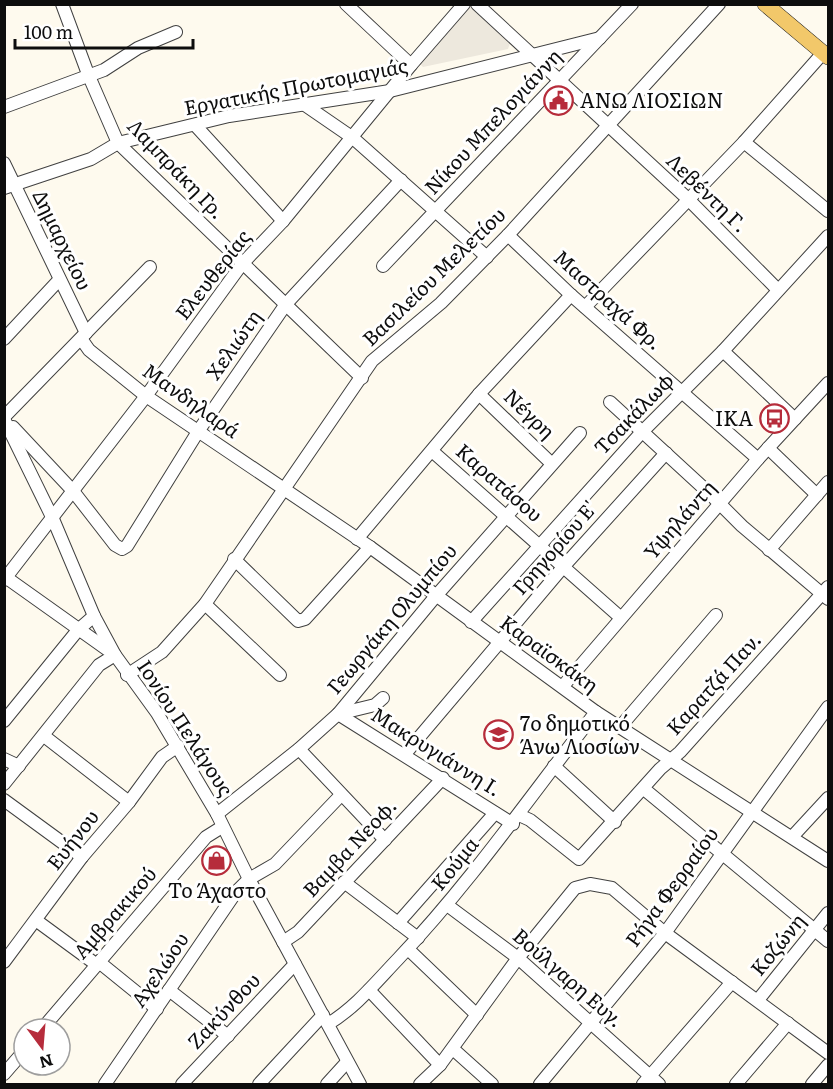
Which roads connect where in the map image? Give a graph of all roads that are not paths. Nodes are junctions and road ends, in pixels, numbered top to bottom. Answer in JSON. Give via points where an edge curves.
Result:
{"nodes":[{"id":1,"x":62,"y":4,"type":"edge"},
{"id":2,"x":346,"y":4,"type":"edge"},
{"id":3,"x":464,"y":4,"type":"edge"},
{"id":4,"x":477,"y":4,"type":"edge"},
{"id":5,"x":632,"y":4,"type":"edge"},
{"id":6,"x":719,"y":4,"type":"edge"},
{"id":7,"x":765,"y":4,"type":"edge"},
{"id":8,"x":176,"y":32,"type":"dead end"},
{"id":9,"x":600,"y":38,"type":"junction"},
{"id":10,"x":531,"y":54,"type":"junction"},
{"id":11,"x":826,"y":55,"type":"edge"},
{"id":12,"x":411,"y":65,"type":"junction"},
{"id":13,"x":88,"y":74,"type":"junction"},
{"id":14,"x":560,"y":78,"type":"junction"},
{"id":15,"x":390,"y":91,"type":"junction"},
{"id":16,"x":305,"y":105,"type":"junction"},
{"id":17,"x":4,"y":106,"type":"edge"},
{"id":18,"x":195,"y":125,"type":"junction"},
{"id":19,"x":608,"y":126,"type":"junction"},
{"id":20,"x":353,"y":138,"type":"junction"},
{"id":21,"x":744,"y":142,"type":"junction"},
{"id":22,"x":118,"y":143,"type":"junction"},
{"id":23,"x":4,"y":163,"type":"edge"},
{"id":24,"x":401,"y":180,"type":"junction"},
{"id":25,"x":9,"y":185,"type":"edge"},
{"id":26,"x":689,"y":200,"type":"junction"},
{"id":27,"x":828,"y":211,"type":"edge"},
{"id":28,"x":437,"y":212,"type":"junction"},
{"id":29,"x":283,"y":221,"type":"junction"},
{"id":30,"x":508,"y":236,"type":"junction"},
{"id":31,"x":828,"y":236,"type":"edge"},
{"id":32,"x":487,"y":257,"type":"junction"},
{"id":33,"x":242,"y":264,"type":"junction"},
{"id":34,"x":383,"y":266,"type":"dead end"},
{"id":35,"x":150,"y":267,"type":"dead end"},
{"id":36,"x":59,"y":280,"type":"junction"},
{"id":37,"x":778,"y":290,"type":"junction"},
{"id":38,"x":571,"y":296,"type":"junction"},
{"id":39,"x":286,"y":304,"type":"junction"},
{"id":40,"x":585,"y":307,"type":"junction"},
{"id":41,"x":84,"y":336,"type":"junction"},
{"id":42,"x":4,"y":339,"type":"edge"},
{"id":43,"x":723,"y":351,"type":"junction"},
{"id":44,"x":362,"y":378,"type":"junction"},
{"id":45,"x":828,"y":382,"type":"edge"},
{"id":46,"x":682,"y":393,"type":"junction"},
{"id":47,"x":479,"y":394,"type":"junction"},
{"id":48,"x":146,"y":396,"type":"junction"},
{"id":49,"x":610,"y":402,"type":"dead end"},
{"id":50,"x":4,"y":418,"type":"edge"},
{"id":51,"x":795,"y":419,"type":"junction"},
{"id":52,"x":199,"y":430,"type":"junction"},
{"id":53,"x":580,"y":433,"type":"dead end"},
{"id":54,"x":641,"y":433,"type":"junction"},
{"id":55,"x":768,"y":448,"type":"junction"},
{"id":56,"x":432,"y":451,"type":"junction"},
{"id":57,"x":666,"y":453,"type":"junction"},
{"id":58,"x":758,"y":459,"type":"junction"},
{"id":59,"x":551,"y":463,"type":"junction"},
{"id":60,"x":828,"y":482,"type":"edge"},
{"id":61,"x":284,"y":488,"type":"junction"},
{"id":62,"x":73,"y":491,"type":"junction"},
{"id":63,"x":817,"y":495,"type":"junction"},
{"id":64,"x":720,"y":505,"type":"junction"},
{"id":65,"x":506,"y":516,"type":"junction"},
{"id":66,"x":53,"y":519,"type":"junction"},
{"id":67,"x":357,"y":538,"type":"junction"},
{"id":68,"x":541,"y":546,"type":"junction"},
{"id":69,"x":369,"y":547,"type":"junction"},
{"id":70,"x":769,"y":550,"type":"junction"},
{"id":71,"x":234,"y":559,"type":"junction"},
{"id":72,"x":564,"y":566,"type":"junction"},
{"id":73,"x":5,"y":578,"type":"edge"},
{"id":74,"x":826,"y":593,"type":"edge"},
{"id":75,"x":435,"y":597,"type":"junction"},
{"id":76,"x":205,"y":604,"type":"junction"},
{"id":77,"x":716,"y":615,"type":"dead end"},
{"id":78,"x":94,"y":616,"type":"junction"},
{"id":79,"x":620,"y":617,"type":"junction"},
{"id":80,"x":471,"y":622,"type":"junction"},
{"id":81,"x":78,"y":630,"type":"junction"},
{"id":82,"x":499,"y":642,"type":"junction"},
{"id":83,"x":115,"y":655,"type":"junction"},
{"id":84,"x":127,"y":675,"type":"junction"},
{"id":85,"x":280,"y":675,"type":"dead end"},
{"id":86,"x":563,"y":686,"type":"junction"},
{"id":87,"x":383,"y":698,"type":"dead end"},
{"id":88,"x":828,"y":706,"type":"edge"},
{"id":89,"x":596,"y":712,"type":"junction"},
{"id":90,"x":338,"y":714,"type":"junction"},
{"id":91,"x":4,"y":721,"type":"edge"},
{"id":92,"x":620,"y":727,"type":"junction"},
{"id":93,"x":44,"y":736,"type":"junction"},
{"id":94,"x":178,"y":746,"type":"junction"},
{"id":95,"x":299,"y":749,"type":"junction"},
{"id":96,"x":405,"y":754,"type":"junction"},
{"id":97,"x":4,"y":759,"type":"edge"},
{"id":98,"x":670,"y":760,"type":"junction"},
{"id":99,"x":19,"y":766,"type":"junction"},
{"id":100,"x":554,"y":766,"type":"junction"},
{"id":101,"x":443,"y":778,"type":"junction"},
{"id":102,"x":4,"y":784,"type":"edge"},
{"id":103,"x":644,"y":789,"type":"junction"},
{"id":104,"x":341,"y":795,"type":"junction"},
{"id":105,"x":828,"y":798,"type":"edge"},
{"id":106,"x":4,"y":800,"type":"edge"},
{"id":107,"x":129,"y":802,"type":"junction"},
{"id":108,"x":495,"y":813,"type":"junction"},
{"id":109,"x":751,"y":813,"type":"junction"},
{"id":110,"x":217,"y":814,"type":"junction"},
{"id":111,"x":516,"y":819,"type":"junction"},
{"id":112,"x":615,"y":822,"type":"junction"},
{"id":113,"x":222,"y":827,"type":"junction"},
{"id":114,"x":792,"y":837,"type":"junction"},
{"id":115,"x":385,"y":840,"type":"junction"},
{"id":116,"x":720,"y":853,"type":"junction"},
{"id":117,"x":81,"y":857,"type":"junction"},
{"id":118,"x":579,"y":859,"type":"joint"},
{"id":119,"x":828,"y":861,"type":"edge"},
{"id":120,"x":249,"y":879,"type":"junction"},
{"id":121,"x":344,"y":882,"type":"junction"},
{"id":122,"x":447,"y":905,"type":"junction"},
{"id":123,"x":828,"y":913,"type":"edge"},
{"id":124,"x":37,"y":921,"type":"junction"},
{"id":125,"x":398,"y":923,"type":"junction"},
{"id":126,"x":816,"y":930,"type":"junction"},
{"id":127,"x":665,"y":933,"type":"junction"},
{"id":128,"x":418,"y":938,"type":"junction"},
{"id":129,"x":828,"y":941,"type":"edge"},
{"id":130,"x":283,"y":942,"type":"junction"},
{"id":131,"x":408,"y":949,"type":"junction"},
{"id":132,"x":518,"y":958,"type":"junction"},
{"id":133,"x":4,"y":962,"type":"edge"},
{"id":134,"x":98,"y":963,"type":"junction"},
{"id":135,"x":295,"y":964,"type":"junction"},
{"id":136,"x":732,"y":982,"type":"junction"},
{"id":137,"x":169,"y":990,"type":"junction"},
{"id":138,"x":369,"y":990,"type":"junction"},
{"id":139,"x":758,"y":1000,"type":"junction"},
{"id":140,"x":157,"y":1009,"type":"junction"},
{"id":141,"x":477,"y":1015,"type":"junction"},
{"id":142,"x":52,"y":1017,"type":"edge"},
{"id":143,"x":325,"y":1020,"type":"junction"},
{"id":144,"x":592,"y":1023,"type":"junction"},
{"id":145,"x":788,"y":1023,"type":"junction"},
{"id":146,"x":228,"y":1036,"type":"junction"},
{"id":147,"x":453,"y":1048,"type":"junction"},
{"id":148,"x":828,"y":1053,"type":"edge"},
{"id":149,"x":347,"y":1062,"type":"junction"},
{"id":150,"x":440,"y":1065,"type":"junction"},
{"id":151,"x":828,"y":1065,"type":"edge"},
{"id":152,"x":650,"y":1082,"type":"edge"},
{"id":153,"x":105,"y":1084,"type":"edge"},
{"id":154,"x":183,"y":1084,"type":"edge"},
{"id":155,"x":259,"y":1084,"type":"edge"},
{"id":156,"x":327,"y":1084,"type":"edge"},
{"id":157,"x":360,"y":1084,"type":"edge"},
{"id":158,"x":420,"y":1084,"type":"edge"},
{"id":159,"x":492,"y":1084,"type":"edge"},
{"id":160,"x":540,"y":1084,"type":"edge"},
{"id":161,"x":736,"y":1084,"type":"edge"},
{"id":162,"x":812,"y":1084,"type":"edge"}],
"edges":[{"from":1,"to":13,"type":"street","name":"Λαμπράκη Γρ."},
{"from":2,"to":12,"type":"street"},
{"from":3,"to":12,"type":"street","name":"Ελευθερίας"},
{"from":4,"to":10,"type":"street","name":"Λεβέντη Γ."},
{"from":5,"to":9,"type":"street","name":"Νίκου Μπελογιάννη"},
{"from":6,"to":19,"type":"street","name":"Βασιλείου Μελετίου"},
{"from":7,"to":11,"type":"main road"},
{"from":8,"to":13,"type":"street","via":[[138,48],[104,70]]},
{"from":9,"to":10,"type":"street","name":"Εργατικής Πρωτομαγιάς"},
{"from":9,"to":14,"type":"street","name":"Νίκου Μπελογιάννη"},
{"from":10,"to":14,"type":"street","name":"Λεβέντη Γ."},
{"from":10,"to":15,"type":"street","name":"Εργατικής Πρωτομαγιάς"},
{"from":11,"to":21,"type":"street"},
{"from":12,"to":15,"type":"street","name":"Ελευθερίας"},
{"from":13,"to":17,"type":"street"},
{"from":13,"to":22,"type":"street","name":"Λαμπράκη Γρ."},
{"from":14,"to":19,"type":"street","name":"Λεβέντη Γ."},
{"from":14,"to":28,"type":"street","name":"Νίκου Μπελογιάννη"},
{"from":15,"to":16,"type":"street","name":"Εργατικής Πρωτομαγιάς"},
{"from":15,"to":20,"type":"street","name":"Ελευθερίας"},
{"from":16,"to":18,"type":"street","name":"Εργατικής Πρωτομαγιάς"},
{"from":16,"to":20,"type":"street"},
{"from":18,"to":22,"type":"street","name":"Εργατικής Πρωτομαγιάς"},
{"from":18,"to":29,"type":"street"},
{"from":19,"to":26,"type":"street","name":"Λεβέντη Γ."},
{"from":19,"to":30,"type":"street","name":"Βασιλείου Μελετίου"},
{"from":20,"to":24,"type":"street"},
{"from":20,"to":29,"type":"street","name":"Ελευθερίας"},
{"from":21,"to":26,"type":"street"},
{"from":21,"to":27,"type":"street"},
{"from":22,"to":25,"type":"street","name":"Εργατικής Πρωτομαγιάς","via":[[91,159]]},
{"from":22,"to":33,"type":"street","name":"Λαμπράκη Γρ."},
{"from":23,"to":25,"type":"street","name":"Δημαρχείου"},
{"from":24,"to":28,"type":"street"},
{"from":24,"to":39,"type":"street","name":"Χελιώτη"},
{"from":25,"to":36,"type":"street","name":"Δημαρχείου"},
{"from":26,"to":37,"type":"street","name":"Λεβέντη Γ."},
{"from":26,"to":40,"type":"street"},
{"from":28,"to":32,"type":"street"},
{"from":28,"to":34,"type":"street","name":"Νίκου Μπελογιάννη"},
{"from":29,"to":33,"type":"street","name":"Ελευθερίας"},
{"from":30,"to":32,"type":"street","name":"Βασιλείου Μελετίου"},
{"from":30,"to":38,"type":"street","name":"Μαστραχά Φρ."},
{"from":31,"to":37,"type":"street","name":"Τσακάλωφ"},
{"from":32,"to":44,"type":"street","name":"Βασιλείου Μελετίου","via":[[441,303],[372,361]]},
{"from":33,"to":39,"type":"street","name":"Λαμπράκη Γρ."},
{"from":33,"to":48,"type":"street","name":"Ελευθερίας"},
{"from":35,"to":41,"type":"street"},
{"from":36,"to":41,"type":"street","name":"Δημαρχείου"},
{"from":36,"to":42,"type":"street"},
{"from":37,"to":43,"type":"street","name":"Τσακάλωφ"},
{"from":38,"to":40,"type":"street","name":"Μαστραχά Φρ."},
{"from":38,"to":47,"type":"street"},
{"from":39,"to":44,"type":"street","name":"Λαμπράκη Γρ."},
{"from":39,"to":52,"type":"street","name":"Χελιώτη"},
{"from":40,"to":46,"type":"street","name":"Μαστραχά Φρ."},
{"from":41,"to":48,"type":"street","name":"Μανδηλαρά","via":[[89,350]]},
{"from":41,"to":50,"type":"street"},
{"from":43,"to":46,"type":"street","name":"Τσακάλωφ"},
{"from":43,"to":51,"type":"street"},
{"from":44,"to":61,"type":"street","name":"Βασιλείου Μελετίου"},
{"from":45,"to":51,"type":"street","name":"Υψηλάντη"},
{"from":46,"to":54,"type":"street","name":"Τσακάλωφ"},
{"from":46,"to":58,"type":"street","name":"Μαστραχά Φρ."},
{"from":47,"to":56,"type":"street"},
{"from":47,"to":59,"type":"street","name":"Νέγρη"},
{"from":48,"to":52,"type":"street","name":"Μανδηλαρά"},
{"from":48,"to":62,"type":"street","name":"Ελευθερίας"},
{"from":49,"to":54,"type":"street"},
{"from":50,"to":62,"type":"street"},
{"from":50,"to":66,"type":"street","name":"Ιονίου Πελάγους"},
{"from":51,"to":55,"type":"street","name":"Υψηλάντη"},
{"from":52,"to":61,"type":"street","name":"Μανδηλαρά"},
{"from":52,"to":62,"type":"street","name":"Χελιώτη","via":[[122,549]]},
{"from":53,"to":59,"type":"street","name":"Γεωργάκη Ολυμπίου"},
{"from":54,"to":57,"type":"street"},
{"from":54,"to":68,"type":"street","name":"Τσακάλωφ"},
{"from":55,"to":58,"type":"street","name":"Υψηλάντη"},
{"from":55,"to":63,"type":"street"},
{"from":56,"to":65,"type":"street","name":"Καρατάσου"},
{"from":56,"to":67,"type":"street"},
{"from":57,"to":64,"type":"street"},
{"from":57,"to":72,"type":"street","name":"Γρηγορίου Ε'"},
{"from":58,"to":64,"type":"street","name":"Υψηλάντη"},
{"from":59,"to":65,"type":"street","name":"Γεωργάκη Ολυμπίου"},
{"from":60,"to":63,"type":"street"},
{"from":61,"to":67,"type":"street","name":"Καραϊσκάκη"},
{"from":61,"to":71,"type":"street","name":"Βασιλείου Μελετίου"},
{"from":62,"to":66,"type":"street","name":"Ελευθερίας"},
{"from":63,"to":70,"type":"street"},
{"from":64,"to":70,"type":"street"},
{"from":64,"to":79,"type":"street","name":"Υψηλάντη"},
{"from":65,"to":68,"type":"street","name":"Καρατάσου"},
{"from":65,"to":75,"type":"street","name":"Γεωργάκη Ολυμπίου"},
{"from":66,"to":73,"type":"street","name":"Ελευθερίας"},
{"from":66,"to":78,"type":"street","name":"Ιονίου Πελάγους"},
{"from":67,"to":69,"type":"street","name":"Καραϊσκάκη"},
{"from":68,"to":72,"type":"street","name":"Καρατάσου"},
{"from":68,"to":80,"type":"street","name":"Τσακάλωφ"},
{"from":69,"to":71,"type":"street","via":[[306,618],[298,621]]},
{"from":69,"to":75,"type":"street","name":"Καραϊσκάκη"},
{"from":70,"to":74,"type":"street"},
{"from":71,"to":76,"type":"street","name":"Βασιλείου Μελετίου"},
{"from":72,"to":79,"type":"street","name":"Καρατάσου"},
{"from":72,"to":82,"type":"street","name":"Γρηγορίου Ε'"},
{"from":73,"to":81,"type":"street"},
{"from":74,"to":98,"type":"street","name":"Καρατζά Παν."},
{"from":75,"to":80,"type":"street","name":"Καραϊσκάκη"},
{"from":75,"to":90,"type":"street","name":"Γεωργάκη Ολυμπίου"},
{"from":76,"to":84,"type":"street","name":"Βασιλείου Μελετίου","via":[[162,652]]},
{"from":76,"to":85,"type":"street"},
{"from":77,"to":92,"type":"street"},
{"from":78,"to":81,"type":"street"},
{"from":78,"to":83,"type":"street","name":"Ιονίου Πελάγους"},
{"from":79,"to":86,"type":"street","name":"Υψηλάντη"},
{"from":80,"to":82,"type":"street","name":"Καραϊσκάκη"},
{"from":81,"to":83,"type":"street"},
{"from":81,"to":91,"type":"street"},
{"from":82,"to":86,"type":"street","name":"Καραϊσκάκη"},
{"from":82,"to":96,"type":"street","name":"Γρηγορίου Ε'"},
{"from":83,"to":84,"type":"street","name":"Ιονίου Πελάγους"},
{"from":83,"to":93,"type":"street","via":[[99,664]]},
{"from":84,"to":94,"type":"street","name":"Ιονίου Πελάγους"},
{"from":86,"to":89,"type":"street","name":"Καραϊσκάκη"},
{"from":87,"to":90,"type":"street","via":[[375,705]]},
{"from":88,"to":109,"type":"street","name":"Ρήγα Φερραίου"},
{"from":89,"to":92,"type":"street","name":"Καραϊσκάκη"},
{"from":89,"to":100,"type":"street","name":"Κούμα"},
{"from":90,"to":95,"type":"street","name":"Γεωργάκη Ολυμπίου"},
{"from":90,"to":96,"type":"street","name":"Μακρυγιάννη Ι."},
{"from":92,"to":98,"type":"street","name":"Καραϊσκάκη"},
{"from":93,"to":99,"type":"street"},
{"from":93,"to":107,"type":"street"},
{"from":94,"to":107,"type":"street","name":"Ευήνου","via":[[162,757]]},
{"from":94,"to":110,"type":"street","name":"Ιονίου Πελάγους"},
{"from":95,"to":104,"type":"street"},
{"from":95,"to":110,"type":"street","name":"Γεωργάκη Ολυμπίου"},
{"from":96,"to":101,"type":"street","name":"Μακρυγιάννη Ι."},
{"from":97,"to":99,"type":"street"},
{"from":98,"to":103,"type":"street","name":"Καρατζά Παν."},
{"from":98,"to":109,"type":"street","name":"Καραϊσκάκη"},
{"from":99,"to":102,"type":"street"},
{"from":100,"to":111,"type":"street","name":"Κούμα"},
{"from":100,"to":112,"type":"street"},
{"from":101,"to":108,"type":"street","name":"Μακρυγιάννη Ι."},
{"from":101,"to":115,"type":"street","name":"Βαμβα Νεοφ."},
{"from":103,"to":112,"type":"street","name":"Καρατζά Παν."},
{"from":103,"to":116,"type":"street"},
{"from":104,"to":115,"type":"street"},
{"from":104,"to":120,"type":"street","name":"Αχελώου","via":[[275,864]]},
{"from":105,"to":114,"type":"street"},
{"from":106,"to":117,"type":"street"},
{"from":107,"to":117,"type":"street","name":"Ευήνου"},
{"from":108,"to":111,"type":"street","name":"Μακρυγιάννη Ι."},
{"from":108,"to":125,"type":"street"},
{"from":109,"to":114,"type":"street","name":"Καραϊσκάκη"},
{"from":109,"to":116,"type":"street","name":"Ρήγα Φερραίου"},
{"from":110,"to":113,"type":"street","name":"Ιονίου Πελάγους"},
{"from":111,"to":118,"type":"street","name":"Μακρυγιάννη Ι.","via":[[530,820]]},
{"from":111,"to":122,"type":"street","name":"Κούμα"},
{"from":112,"to":118,"type":"street","name":"Καρατζά Παν."},
{"from":113,"to":120,"type":"street","name":"Ιονίου Πελάγους"},
{"from":113,"to":134,"type":"street","name":"Αμβρακικού","via":[[206,837]]},
{"from":114,"to":119,"type":"street","name":"Καραϊσκάκη"},
{"from":115,"to":121,"type":"street","name":"Βαμβα Νεοφ."},
{"from":116,"to":126,"type":"street"},
{"from":116,"to":127,"type":"street","name":"Ρήγα Φερραίου"},
{"from":117,"to":124,"type":"street","name":"Ευήνου"},
{"from":120,"to":130,"type":"street","name":"Ιονίου Πελάγους"},
{"from":120,"to":137,"type":"street","name":"Αχελώου"},
{"from":121,"to":125,"type":"street"},
{"from":121,"to":130,"type":"street","name":"Βαμβα Νεοφ.","via":[[298,932]]},
{"from":122,"to":128,"type":"street","name":"Κούμα"},
{"from":122,"to":132,"type":"street","name":"Βούλγαρη Ευγ."},
{"from":123,"to":126,"type":"street","name":"Κοζώνη"},
{"from":124,"to":133,"type":"street","name":"Ευήνου"},
{"from":124,"to":134,"type":"street"},
{"from":125,"to":128,"type":"street"},
{"from":126,"to":129,"type":"street"},
{"from":126,"to":139,"type":"street","name":"Κοζώνη"},
{"from":127,"to":132,"type":"street","via":[[612,888],[590,884],[575,888]]},
{"from":127,"to":136,"type":"street"},
{"from":127,"to":144,"type":"street","name":"Ρήγα Φερραίου"},
{"from":128,"to":131,"type":"street","name":"Κούμα"},
{"from":130,"to":135,"type":"street","name":"Ιονίου Πελάγους"},
{"from":131,"to":138,"type":"street","name":"Κούμα"},
{"from":131,"to":141,"type":"street"},
{"from":132,"to":141,"type":"street"},
{"from":132,"to":144,"type":"street","name":"Βούλγαρη Ευγ."},
{"from":134,"to":140,"type":"street"},
{"from":134,"to":142,"type":"street","name":"Αμβρακικού"},
{"from":135,"to":143,"type":"street","name":"Ιονίου Πελάγους"},
{"from":135,"to":146,"type":"street","name":"Ζακύνθου"},
{"from":136,"to":139,"type":"street"},
{"from":136,"to":152,"type":"street"},
{"from":137,"to":140,"type":"street","name":"Αχελώου"},
{"from":137,"to":146,"type":"street"},
{"from":138,"to":143,"type":"street","name":"Κούμα","via":[[342,1016]]},
{"from":138,"to":150,"type":"street"},
{"from":139,"to":145,"type":"street"},
{"from":140,"to":153,"type":"street","name":"Αχελώου"},
{"from":141,"to":147,"type":"street"},
{"from":143,"to":149,"type":"street","name":"Ιονίου Πελάγους"},
{"from":143,"to":155,"type":"street","name":"Κούμα"},
{"from":144,"to":152,"type":"street","name":"Βούλγαρη Ευγ."},
{"from":144,"to":160,"type":"street","name":"Ρήγα Φερραίου"},
{"from":145,"to":148,"type":"street"},
{"from":145,"to":161,"type":"street"},
{"from":146,"to":154,"type":"street","name":"Ζακύνθου"},
{"from":147,"to":150,"type":"street"},
{"from":147,"to":159,"type":"street"},
{"from":149,"to":156,"type":"street"},
{"from":149,"to":157,"type":"street","name":"Ιονίου Πελάγους"},
{"from":150,"to":158,"type":"street"},
{"from":151,"to":162,"type":"street"}]}
